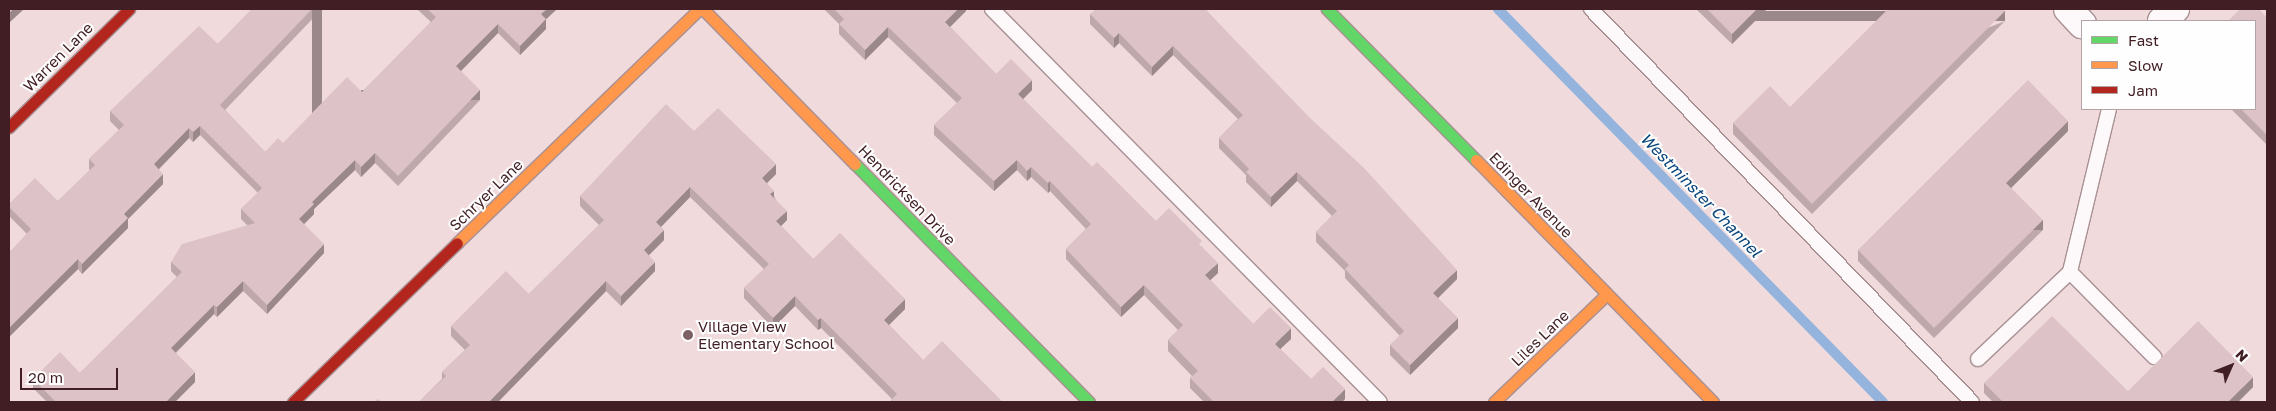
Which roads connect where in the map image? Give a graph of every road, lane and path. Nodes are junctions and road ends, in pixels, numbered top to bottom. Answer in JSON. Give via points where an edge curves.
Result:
{"nodes":[{"id":1,"x":129,"y":9,"type":"edge"},
{"id":2,"x":699,"y":9,"type":"edge"},
{"id":3,"x":703,"y":9,"type":"edge"},
{"id":4,"x":992,"y":9,"type":"edge"},
{"id":5,"x":1327,"y":9,"type":"edge"},
{"id":6,"x":1591,"y":9,"type":"edge"},
{"id":7,"x":2068,"y":9,"type":"edge"},
{"id":8,"x":2175,"y":9,"type":"edge"},
{"id":9,"x":2163,"y":20,"type":"edge"},
{"id":10,"x":2081,"y":23,"type":"edge"},
{"id":11,"x":2109,"y":110,"type":"edge"},
{"id":12,"x":9,"y":127,"type":"edge"},
{"id":13,"x":2070,"y":272,"type":"junction"},
{"id":14,"x":1607,"y":294,"type":"junction"},
{"id":15,"x":2154,"y":357,"type":"dead end"},
{"id":16,"x":1978,"y":359,"type":"dead end"},
{"id":17,"x":293,"y":402,"type":"edge"},
{"id":18,"x":1089,"y":402,"type":"edge"},
{"id":19,"x":1380,"y":402,"type":"edge"},
{"id":20,"x":1494,"y":402,"type":"edge"},
{"id":21,"x":1713,"y":402,"type":"edge"},
{"id":22,"x":1972,"y":402,"type":"edge"}],
"edges":[{"from":1,"to":12,"type":"street","name":"Warren Lane"},
{"from":2,"to":17,"type":"street","name":"Schryer Lane"},
{"from":3,"to":18,"type":"street","name":"Hendricksen Drive"},
{"from":4,"to":19,"type":"lane"},
{"from":5,"to":14,"type":"street","name":"Edinger Avenue"},
{"from":6,"to":22,"type":"lane"},
{"from":7,"to":10,"type":"street"},
{"from":8,"to":9,"type":"street"},
{"from":11,"to":13,"type":"lane"},
{"from":13,"to":15,"type":"lane"},
{"from":13,"to":16,"type":"lane"},
{"from":14,"to":20,"type":"street","name":"Liles Lane"},
{"from":14,"to":21,"type":"street","name":"Edinger Avenue"}]}
